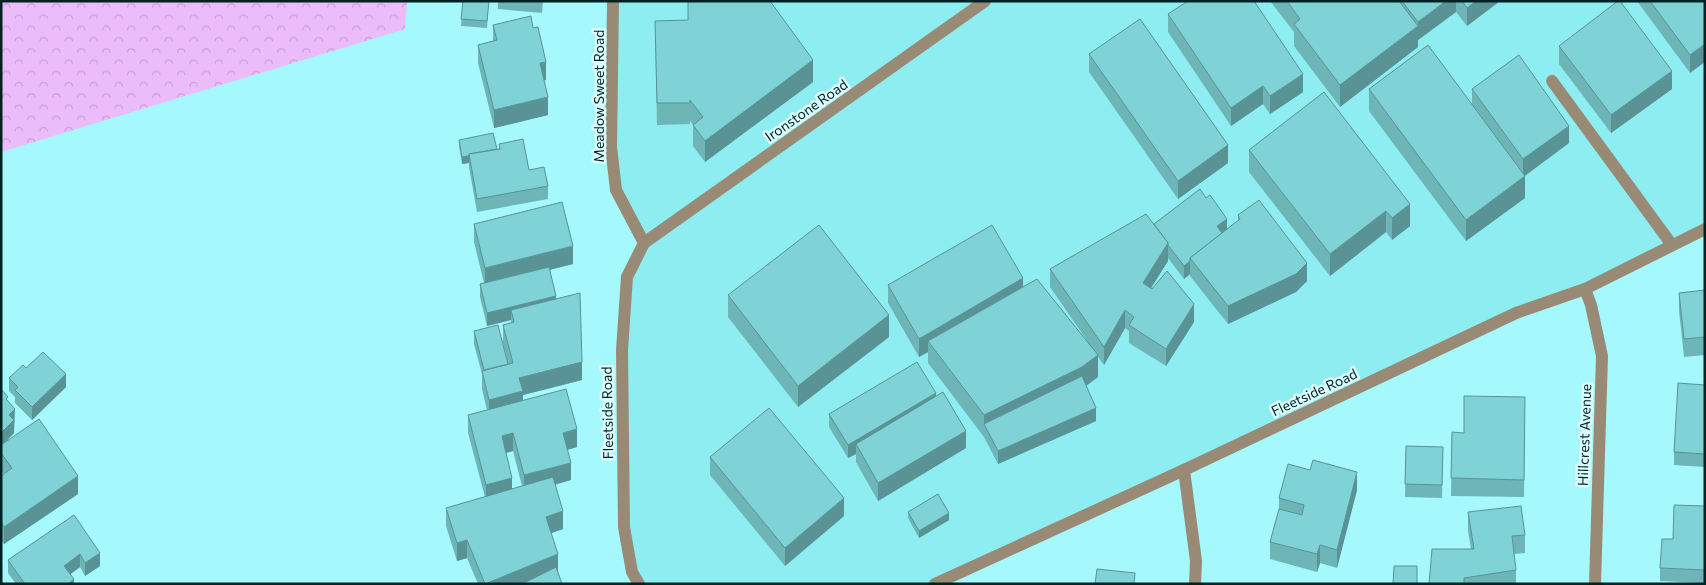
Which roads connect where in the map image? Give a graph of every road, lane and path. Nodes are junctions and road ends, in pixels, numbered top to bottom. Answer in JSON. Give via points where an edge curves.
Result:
{"nodes":[{"id":1,"x":613,"y":1,"type":"edge"},
{"id":2,"x":984,"y":1,"type":"edge"},
{"id":3,"x":1552,"y":80,"type":"dead end"},
{"id":4,"x":1705,"y":229,"type":"edge"},
{"id":5,"x":644,"y":243,"type":"junction"},
{"id":6,"x":1672,"y":245,"type":"junction"},
{"id":7,"x":1585,"y":289,"type":"junction"},
{"id":8,"x":1184,"y":470,"type":"junction"},
{"id":9,"x":639,"y":584,"type":"edge"},
{"id":10,"x":935,"y":584,"type":"edge"},
{"id":11,"x":1196,"y":584,"type":"edge"},
{"id":12,"x":1595,"y":584,"type":"edge"}],
"edges":[{"from":1,"to":5,"type":"street","name":"Meadow Sweet Road","via":[[611,147],[616,190]]},
{"from":2,"to":5,"type":"street","name":"Ironstone Road"},
{"from":3,"to":6,"type":"street"},
{"from":4,"to":6,"type":"street","name":"Fleetside Road"},
{"from":5,"to":9,"type":"street","name":"Fleetside Road","via":[[627,276],[622,350],[624,527],[632,572]]},
{"from":6,"to":7,"type":"street","name":"Fleetside Road"},
{"from":7,"to":8,"type":"street","name":"Fleetside Road","via":[[1516,313]]},
{"from":7,"to":12,"type":"street","name":"Hillcrest Avenue","via":[[1602,356]]},
{"from":8,"to":10,"type":"street","name":"Fleetside Road"},
{"from":8,"to":11,"type":"street"}]}
